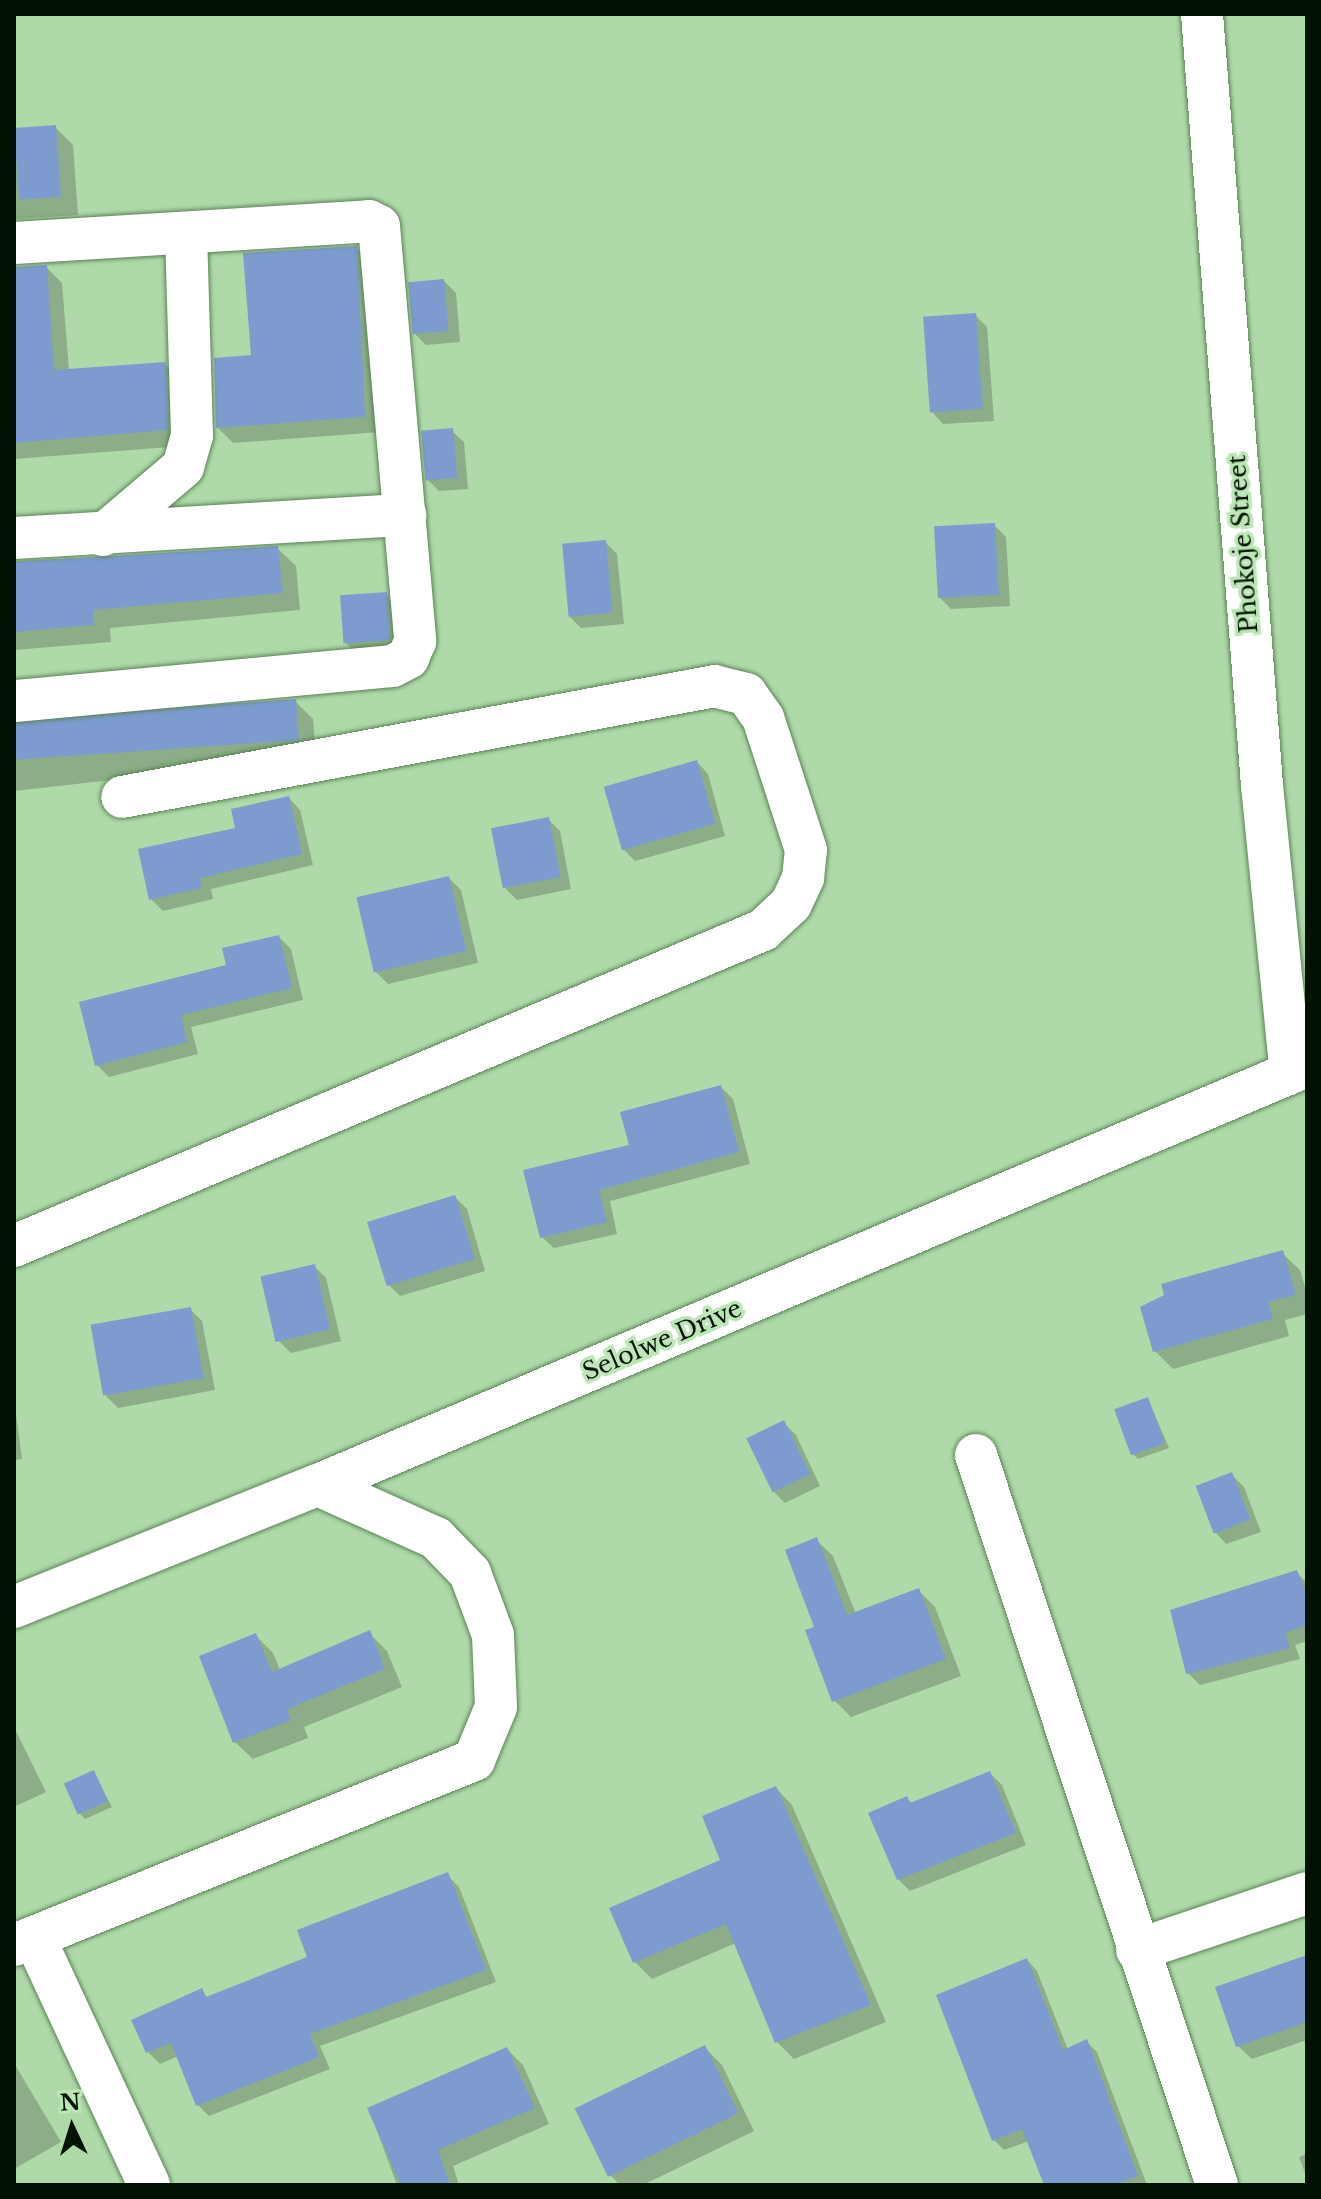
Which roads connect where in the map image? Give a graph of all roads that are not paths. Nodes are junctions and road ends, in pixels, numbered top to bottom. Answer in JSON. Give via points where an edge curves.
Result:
{"nodes":[{"id":1,"x":1202,"y":14,"type":"edge"},
{"id":2,"x":186,"y":233,"type":"junction"},
{"id":3,"x":14,"y":243,"type":"edge"},
{"id":4,"x":405,"y":515,"type":"junction"},
{"id":5,"x":103,"y":535,"type":"junction"},
{"id":6,"x":14,"y":538,"type":"edge"},
{"id":7,"x":14,"y":701,"type":"edge"},
{"id":8,"x":122,"y":797,"type":"dead end"},
{"id":9,"x":1299,"y":1070,"type":"edge"},
{"id":10,"x":14,"y":1246,"type":"edge"},
{"id":11,"x":976,"y":1455,"type":"dead end"},
{"id":12,"x":318,"y":1485,"type":"junction"},
{"id":13,"x":14,"y":1607,"type":"edge"},
{"id":14,"x":1307,"y":1893,"type":"edge"},
{"id":15,"x":24,"y":1941,"type":"edge"},
{"id":16,"x":1137,"y":1950,"type":"junction"},
{"id":17,"x":149,"y":2185,"type":"edge"},
{"id":18,"x":1217,"y":2185,"type":"edge"}],
"edges":[{"from":1,"to":9,"type":"street","name":"Phokoje Street","via":[[1262,785]]},
{"from":2,"to":3,"type":"street"},
{"from":2,"to":4,"type":"street","via":[[369,221],[379,226]]},
{"from":2,"to":5,"type":"street","via":[[192,435],[183,467]]},
{"from":4,"to":5,"type":"street"},
{"from":4,"to":7,"type":"street","via":[[415,641],[408,658],[392,666]]},
{"from":5,"to":6,"type":"street"},
{"from":8,"to":10,"type":"street","via":[[715,686],[746,694],[763,718],[806,850],[803,878],[791,904],[763,930]]},
{"from":9,"to":12,"type":"street","name":"Selolwe Drive"},
{"from":11,"to":16,"type":"street"},
{"from":12,"to":13,"type":"street","name":"Selolwe Drive"},
{"from":12,"to":15,"type":"street","via":[[436,1538],[470,1573],[493,1635],[496,1707],[474,1760]]},
{"from":14,"to":16,"type":"street"},
{"from":15,"to":17,"type":"street"},
{"from":16,"to":18,"type":"street"}]}
